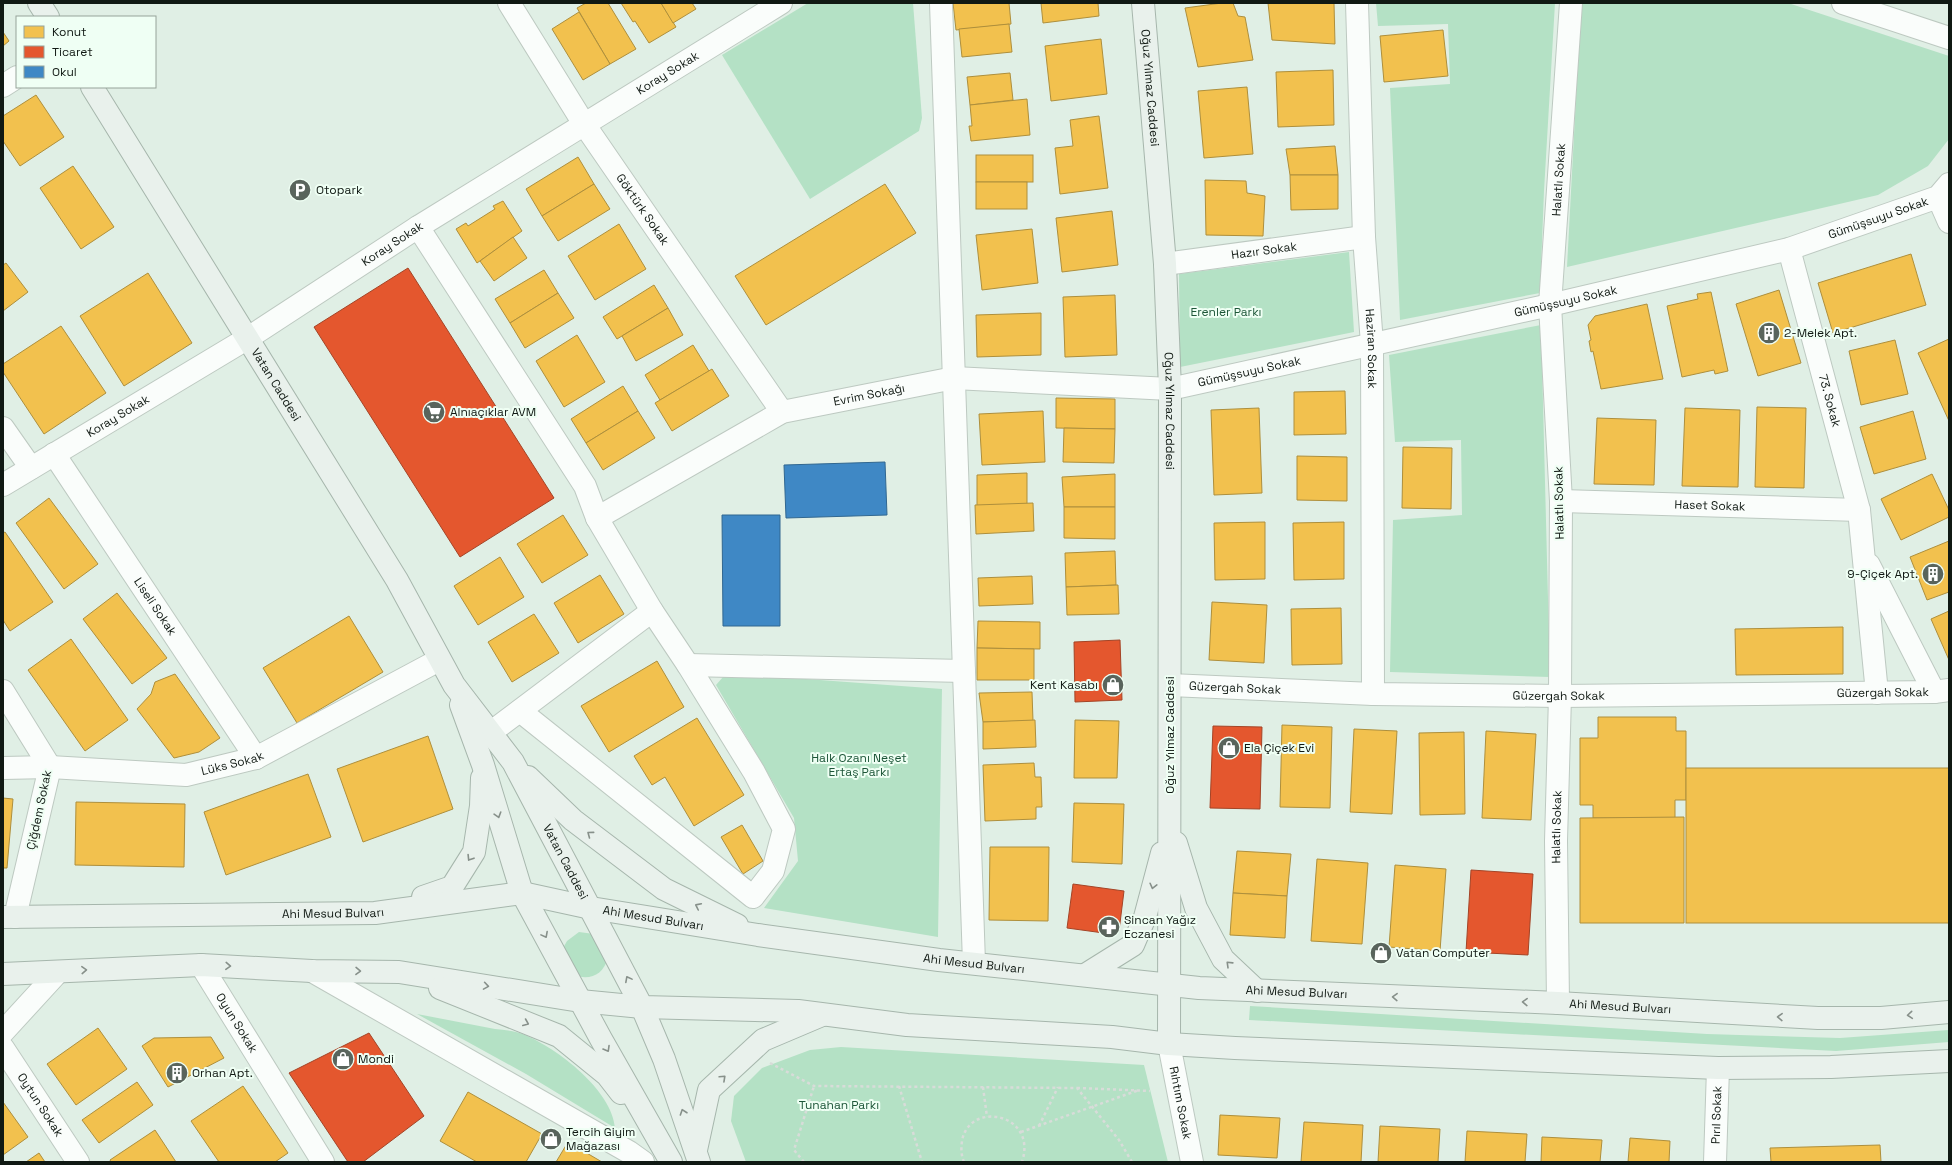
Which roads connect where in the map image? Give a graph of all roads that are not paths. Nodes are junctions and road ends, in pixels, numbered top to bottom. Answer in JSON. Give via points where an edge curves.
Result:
{"nodes":[{"id":1,"x":39,"y":3,"type":"edge"},
{"id":2,"x":509,"y":3,"type":"edge"},
{"id":3,"x":781,"y":3,"type":"edge"},
{"id":4,"x":941,"y":3,"type":"edge"},
{"id":5,"x":1143,"y":3,"type":"edge"},
{"id":6,"x":1357,"y":3,"type":"edge"},
{"id":7,"x":1571,"y":3,"type":"edge"},
{"id":8,"x":1843,"y":3,"type":"edge"},
{"id":9,"x":47,"y":16,"type":"edge"},
{"id":10,"x":1949,"y":38,"type":"edge"},
{"id":11,"x":16,"y":78,"type":"edge"},
{"id":12,"x":3,"y":86,"type":"edge"},
{"id":13,"x":93,"y":88,"type":"edge"},
{"id":14,"x":584,"y":124,"type":"junction"},
{"id":15,"x":1943,"y":190,"type":"edge"},
{"id":16,"x":1949,"y":222,"type":"edge"},
{"id":17,"x":418,"y":227,"type":"junction"},
{"id":18,"x":1364,"y":237,"type":"junction"},
{"id":19,"x":1789,"y":249,"type":"junction"},
{"id":20,"x":1165,"y":264,"type":"junction"},
{"id":21,"x":1550,"y":305,"type":"junction"},
{"id":22,"x":248,"y":338,"type":"junction"},
{"id":23,"x":1372,"y":344,"type":"junction"},
{"id":24,"x":954,"y":378,"type":"junction"},
{"id":25,"x":1170,"y":389,"type":"junction"},
{"id":26,"x":782,"y":412,"type":"junction"},
{"id":27,"x":3,"y":428,"type":"edge"},
{"id":28,"x":54,"y":454,"type":"junction"},
{"id":29,"x":31,"y":468,"type":"junction"},
{"id":30,"x":3,"y":485,"type":"edge"},
{"id":31,"x":1561,"y":501,"type":"junction"},
{"id":32,"x":1858,"y":510,"type":"junction"},
{"id":33,"x":597,"y":518,"type":"junction"},
{"id":34,"x":1863,"y":553,"type":"junction"},
{"id":35,"x":652,"y":611,"type":"junction"},
{"id":36,"x":439,"y":660,"type":"junction"},
{"id":37,"x":688,"y":665,"type":"junction"},
{"id":38,"x":964,"y":671,"type":"junction"},
{"id":39,"x":454,"y":685,"type":"junction"},
{"id":40,"x":1170,"y":685,"type":"junction"},
{"id":41,"x":3,"y":691,"type":"edge"},
{"id":42,"x":1941,"y":691,"type":"edge"},
{"id":43,"x":1878,"y":692,"type":"junction"},
{"id":44,"x":1374,"y":694,"type":"junction"},
{"id":45,"x":1560,"y":696,"type":"junction"},
{"id":46,"x":520,"y":712,"type":"junction"},
{"id":47,"x":490,"y":733,"type":"junction"},
{"id":48,"x":256,"y":758,"type":"junction"},
{"id":49,"x":513,"y":762,"type":"junction"},
{"id":50,"x":483,"y":765,"type":"junction"},
{"id":51,"x":50,"y":767,"type":"junction"},
{"id":52,"x":3,"y":768,"type":"edge"},
{"id":53,"x":1170,"y":821,"type":"junction"},
{"id":54,"x":522,"y":893,"type":"junction"},
{"id":55,"x":591,"y":908,"type":"junction"},
{"id":56,"x":375,"y":913,"type":"junction"},
{"id":57,"x":9,"y":917,"type":"edge"},
{"id":58,"x":758,"y":935,"type":"junction"},
{"id":59,"x":974,"y":963,"type":"junction"},
{"id":60,"x":201,"y":965,"type":"junction"},
{"id":61,"x":312,"y":970,"type":"junction"},
{"id":62,"x":58,"y":972,"type":"junction"},
{"id":63,"x":399,"y":972,"type":"junction"},
{"id":64,"x":3,"y":974,"type":"edge"},
{"id":65,"x":1085,"y":975,"type":"junction"},
{"id":66,"x":1170,"y":984,"type":"junction"},
{"id":67,"x":1257,"y":991,"type":"junction"},
{"id":68,"x":580,"y":1001,"type":"junction"},
{"id":69,"x":1558,"y":1003,"type":"junction"},
{"id":70,"x":642,"y":1007,"type":"junction"},
{"id":71,"x":1949,"y":1012,"type":"edge"},
{"id":72,"x":824,"y":1014,"type":"junction"},
{"id":73,"x":3,"y":1032,"type":"edge"},
{"id":74,"x":1169,"y":1044,"type":"junction"},
{"id":75,"x":3,"y":1048,"type":"edge"},
{"id":76,"x":1949,"y":1061,"type":"edge"},
{"id":77,"x":1718,"y":1068,"type":"junction"},
{"id":78,"x":668,"y":1156,"type":"edge"},
{"id":79,"x":698,"y":1157,"type":"edge"},
{"id":80,"x":78,"y":1162,"type":"edge"},
{"id":81,"x":323,"y":1162,"type":"edge"},
{"id":82,"x":643,"y":1162,"type":"edge"},
{"id":83,"x":1192,"y":1162,"type":"edge"},
{"id":84,"x":1715,"y":1162,"type":"edge"}],
"edges":[{"from":1,"to":9,"type":"main road"},
{"from":2,"to":14,"type":"street","name":"Göktürk Sokak"},
{"from":3,"to":14,"type":"street","name":"Koray Sokak"},
{"from":4,"to":24,"type":"street"},
{"from":5,"to":20,"type":"main road","name":"Oğuz Yılmaz Caddesi"},
{"from":6,"to":18,"type":"street","name":"Haziran Sokak"},
{"from":7,"to":21,"type":"street","name":"Halatlı Sokak"},
{"from":8,"to":10,"type":"street"},
{"from":11,"to":12,"type":"street"},
{"from":13,"to":22,"type":"main road","name":"Vatan Caddesi"},
{"from":14,"to":17,"type":"street","name":"Koray Sokak"},
{"from":14,"to":26,"type":"street","name":"Göktürk Sokak"},
{"from":15,"to":16,"type":"street"},
{"from":15,"to":19,"type":"street","name":"Gümüşsuyu Sokak"},
{"from":17,"to":22,"type":"street","name":"Koray Sokak"},
{"from":17,"to":33,"type":"street","via":[[585,486]]},
{"from":18,"to":20,"type":"street","name":"Hazır Sokak"},
{"from":18,"to":23,"type":"street","name":"Haziran Sokak"},
{"from":19,"to":21,"type":"street","name":"Gümüşsuyu Sokak"},
{"from":19,"to":32,"type":"street","name":"73. Sokak"},
{"from":20,"to":25,"type":"main road","name":"Oğuz Yılmaz Caddesi"},
{"from":21,"to":23,"type":"street","name":"Gümüşsuyu Sokak"},
{"from":21,"to":31,"type":"street","name":"Halatlı Sokak"},
{"from":22,"to":28,"type":"street","name":"Koray Sokak"},
{"from":22,"to":36,"type":"main road","name":"Vatan Caddesi","via":[[397,580]]},
{"from":23,"to":25,"type":"street","name":"Gümüşsuyu Sokak"},
{"from":23,"to":44,"type":"street","name":"Haziran Sokak"},
{"from":24,"to":25,"type":"street","name":"Evrim Sokağı"},
{"from":24,"to":26,"type":"street","name":"Evrim Sokağı"},
{"from":24,"to":38,"type":"street"},
{"from":25,"to":40,"type":"main road","name":"Oğuz Yılmaz Caddesi"},
{"from":26,"to":33,"type":"street","name":"Evrim Sokağı"},
{"from":27,"to":29,"type":"street"},
{"from":28,"to":29,"type":"street","name":"Koray Sokak"},
{"from":28,"to":48,"type":"street","name":"Liseli Sokak"},
{"from":29,"to":30,"type":"street","name":"Koray Sokak"},
{"from":31,"to":32,"type":"street","name":"Haset Sokak"},
{"from":31,"to":45,"type":"street","name":"Halatlı Sokak"},
{"from":32,"to":34,"type":"street","name":"73. Sokak"},
{"from":33,"to":35,"type":"street"},
{"from":34,"to":42,"type":"street","name":"73. Sokak"},
{"from":34,"to":43,"type":"street","name":"73. Sokak"},
{"from":35,"to":37,"type":"street"},
{"from":35,"to":46,"type":"street"},
{"from":36,"to":39,"type":"main road","name":"Vatan Caddesi"},
{"from":36,"to":48,"type":"street","name":"Lüks Sokak"},
{"from":37,"to":38,"type":"street"},
{"from":37,"to":46,"type":"street","via":[[754,772],[784,829],[773,871],[753,897]]},
{"from":38,"to":59,"type":"street"},
{"from":39,"to":47,"type":"main road","name":"Vatan Caddesi"},
{"from":39,"to":50,"type":"main road","name":"Vatan Caddesi"},
{"from":40,"to":44,"type":"street","name":"Güzergah Sokak"},
{"from":40,"to":53,"type":"main road","name":"Oğuz Yılmaz Caddesi"},
{"from":41,"to":51,"type":"street","name":"Çiğdem Sokak"},
{"from":42,"to":43,"type":"street","name":"Güzergah Sokak"},
{"from":43,"to":45,"type":"street","name":"Güzergah Sokak"},
{"from":44,"to":45,"type":"street","name":"Güzergah Sokak"},
{"from":45,"to":69,"type":"street","name":"Halatlı Sokak","via":[[1556,841]]},
{"from":46,"to":47,"type":"street"},
{"from":47,"to":49,"type":"main road","name":"Vatan Caddesi"},
{"from":48,"to":51,"type":"street","name":"Lüks Sokak","via":[[186,775]]},
{"from":49,"to":55,"type":"main road","name":"Vatan Caddesi"},
{"from":58,"to":49,"type":"main road","one_way":true,"via":[[664,889],[573,820]]},
{"from":50,"to":54,"type":"main road","name":"Vatan Caddesi","one_way":true},
{"from":50,"to":56,"type":"main road","one_way":true,"via":[[474,852],[452,887]]},
{"from":51,"to":52,"type":"street","name":"Lüks Sokak"},
{"from":51,"to":57,"type":"street","name":"Çiğdem Sokak"},
{"from":53,"to":65,"type":"main road","one_way":true,"via":[[1146,918],[1133,945]]},
{"from":53,"to":66,"type":"main road"},
{"from":67,"to":53,"type":"main road","one_way":true,"via":[[1223,959],[1196,908]]},
{"from":54,"to":55,"type":"main road","name":"Ahi Mesud Bulvarı"},
{"from":54,"to":56,"type":"main road","name":"Ahi Mesud Bulvarı"},
{"from":54,"to":68,"type":"main road","name":"Vatan Caddesi","one_way":true},
{"from":55,"to":58,"type":"main road","name":"Ahi Mesud Bulvarı"},
{"from":70,"to":55,"type":"main road","name":"Vatan Caddesi","one_way":true},
{"from":56,"to":57,"type":"main road","name":"Ahi Mesud Bulvarı"},
{"from":58,"to":59,"type":"main road","name":"Ahi Mesud Bulvarı"},
{"from":59,"to":65,"type":"main road","name":"Ahi Mesud Bulvarı"},
{"from":60,"to":61,"type":"main road","one_way":true},
{"from":62,"to":60,"type":"main road","one_way":true},
{"from":60,"to":81,"type":"street","name":"Oyun Sokak"},
{"from":61,"to":63,"type":"main road","one_way":true},
{"from":61,"to":82,"type":"street"},
{"from":62,"to":64,"type":"main road"},
{"from":62,"to":73,"type":"street"},
{"from":63,"to":68,"type":"main road","one_way":true},
{"from":63,"to":78,"type":"main road","one_way":true,"via":[[559,1036],[607,1075]]},
{"from":65,"to":66,"type":"main road","name":"Ahi Mesud Bulvarı"},
{"from":66,"to":67,"type":"main road","name":"Ahi Mesud Bulvarı"},
{"from":66,"to":74,"type":"main road"},
{"from":69,"to":67,"type":"main road","name":"Ahi Mesud Bulvarı","one_way":true},
{"from":68,"to":70,"type":"main road"},
{"from":68,"to":78,"type":"main road","name":"Vatan Caddesi","one_way":true},
{"from":71,"to":69,"type":"main road","name":"Ahi Mesud Bulvarı","one_way":true,"via":[[1881,1018],[1818,1018]]},
{"from":70,"to":72,"type":"main road"},
{"from":79,"to":70,"type":"main road","name":"Vatan Caddesi","one_way":true,"via":[[664,1058]]},
{"from":72,"to":74,"type":"main road","via":[[907,1025],[1112,1037]]},
{"from":79,"to":72,"type":"main road","one_way":true,"via":[[709,1090],[763,1040]]},
{"from":74,"to":77,"type":"main road"},
{"from":74,"to":83,"type":"street","name":"Rıhtım Sokak"},
{"from":75,"to":80,"type":"street","name":"Oytun Sokak"},
{"from":76,"to":77,"type":"main road","via":[[1831,1067]]},
{"from":77,"to":84,"type":"street","name":"Pırıl Sokak"}]}
